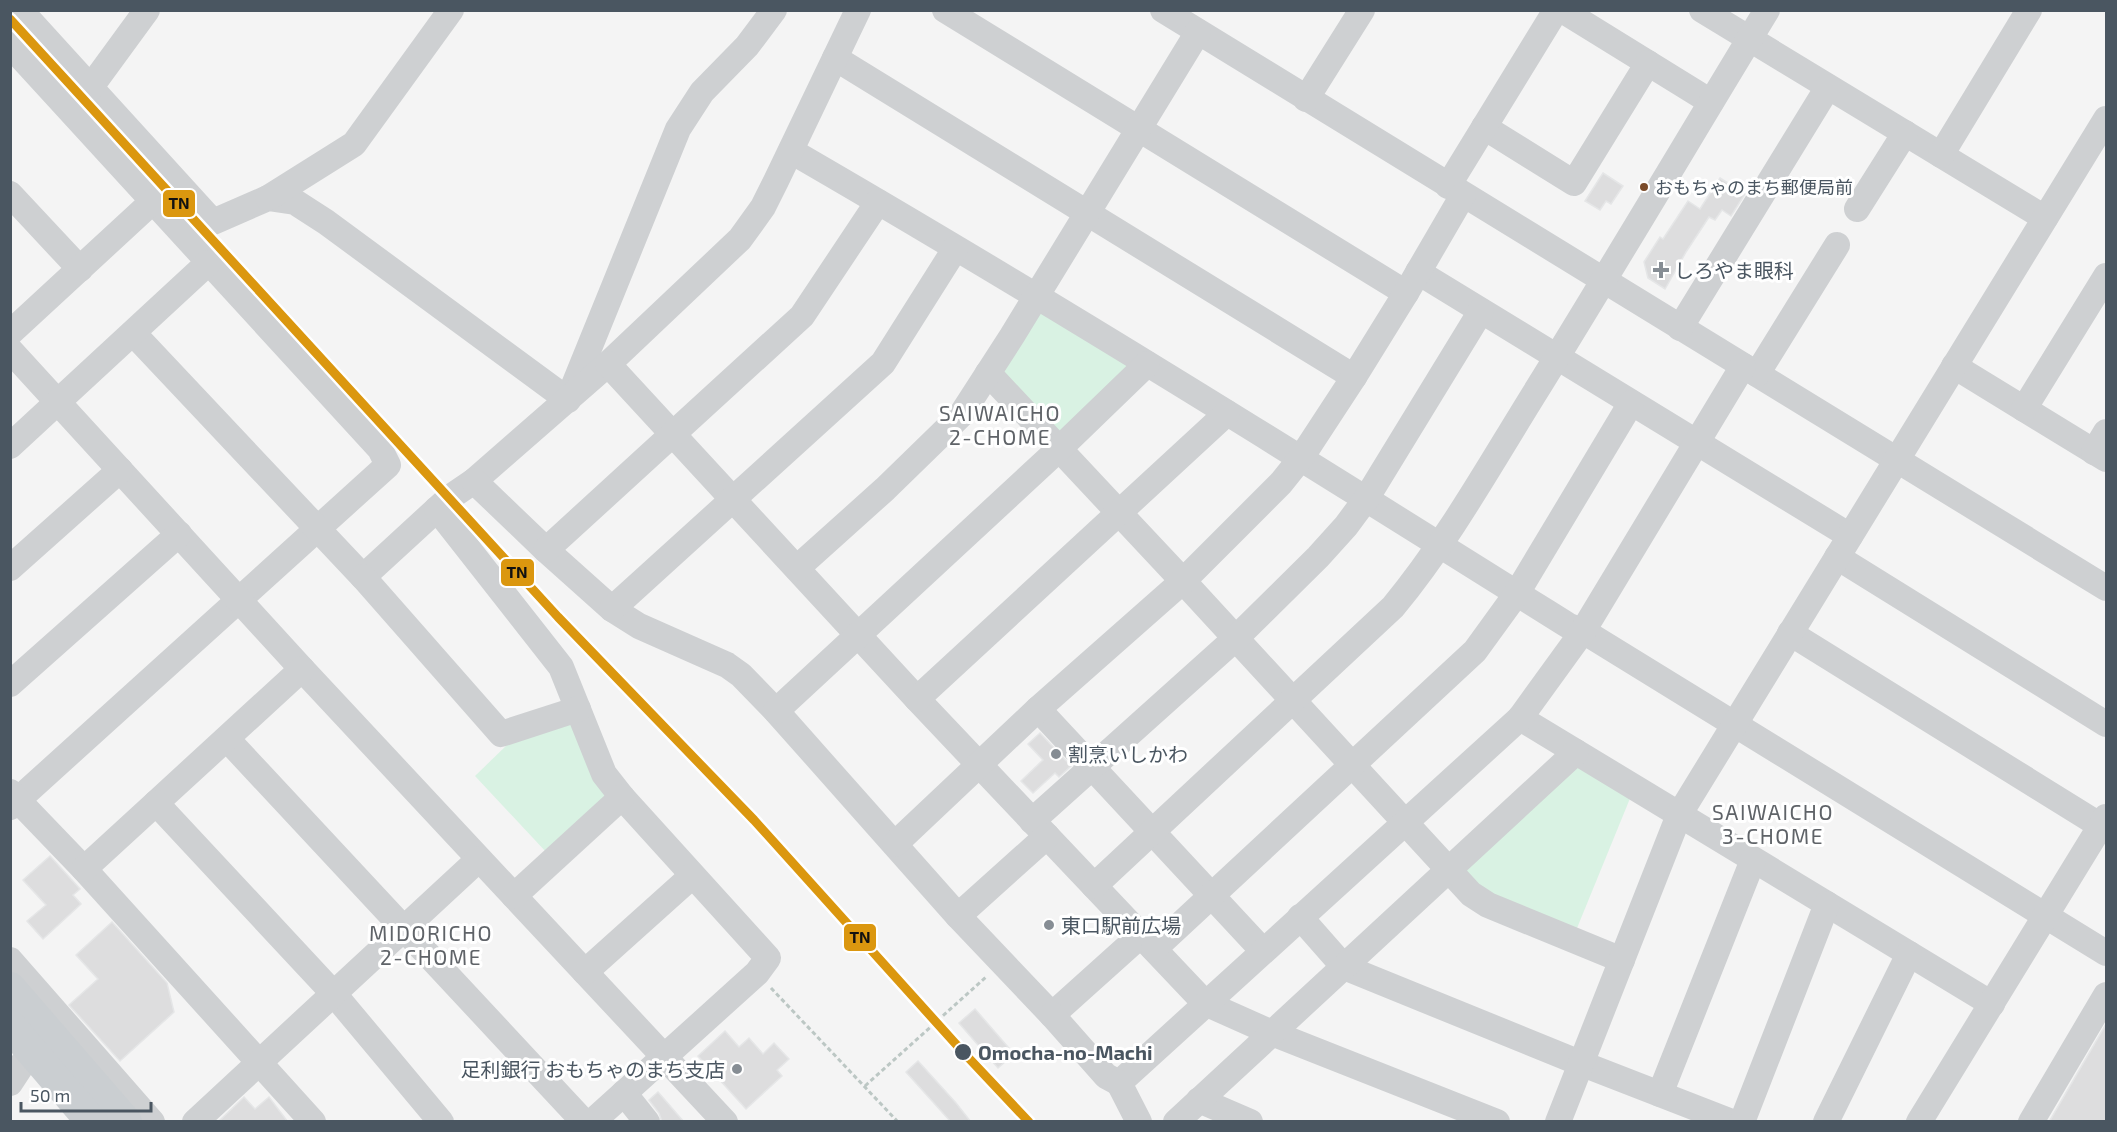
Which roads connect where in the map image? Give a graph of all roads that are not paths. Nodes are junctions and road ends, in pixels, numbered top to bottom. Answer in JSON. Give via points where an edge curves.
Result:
{"nodes":[{"id":1,"x":20,"y":10,"type":"edge"},
{"id":2,"x":147,"y":10,"type":"edge"},
{"id":3,"x":451,"y":10,"type":"edge"},
{"id":4,"x":774,"y":10,"type":"edge"},
{"id":5,"x":858,"y":10,"type":"edge"},
{"id":6,"x":945,"y":10,"type":"edge"},
{"id":7,"x":1163,"y":10,"type":"edge"},
{"id":8,"x":1362,"y":10,"type":"edge"},
{"id":9,"x":1556,"y":10,"type":"edge"},
{"id":10,"x":1562,"y":10,"type":"edge"},
{"id":11,"x":1702,"y":10,"type":"edge"},
{"id":12,"x":1767,"y":10,"type":"edge"},
{"id":13,"x":2029,"y":10,"type":"edge"},
{"id":14,"x":1198,"y":32,"type":"junction"},
{"id":15,"x":1749,"y":40,"type":"junction"},
{"id":16,"x":13,"y":52,"type":"edge"},
{"id":17,"x":835,"y":58,"type":"junction"},
{"id":18,"x":1648,"y":63,"type":"junction"},
{"id":19,"x":1827,"y":87,"type":"junction"},
{"id":20,"x":90,"y":88,"type":"junction"},
{"id":21,"x":1306,"y":99,"type":"junction"},
{"id":22,"x":1711,"y":102,"type":"junction"},
{"id":23,"x":2106,"y":119,"type":"edge"},
{"id":24,"x":1484,"y":127,"type":"junction"},
{"id":25,"x":1138,"y":129,"type":"junction"},
{"id":26,"x":1905,"y":133,"type":"junction"},
{"id":27,"x":791,"y":151,"type":"junction"},
{"id":28,"x":1941,"y":154,"type":"junction"},
{"id":29,"x":1456,"y":190,"type":"junction"},
{"id":30,"x":10,"y":194,"type":"edge"},
{"id":31,"x":268,"y":198,"type":"junction"},
{"id":32,"x":153,"y":202,"type":"junction"},
{"id":33,"x":878,"y":202,"type":"junction"},
{"id":34,"x":1857,"y":209,"type":"dead end"},
{"id":35,"x":1086,"y":211,"type":"junction"},
{"id":36,"x":2045,"y":218,"type":"junction"},
{"id":37,"x":1837,"y":245,"type":"dead end"},
{"id":38,"x":955,"y":249,"type":"junction"},
{"id":39,"x":208,"y":263,"type":"junction"},
{"id":40,"x":80,"y":269,"type":"junction"},
{"id":41,"x":2106,"y":276,"type":"edge"},
{"id":42,"x":1603,"y":280,"type":"junction"},
{"id":43,"x":1412,"y":283,"type":"junction"},
{"id":44,"x":1034,"y":297,"type":"junction"},
{"id":45,"x":1481,"y":311,"type":"junction"},
{"id":46,"x":1680,"y":328,"type":"junction"},
{"id":47,"x":10,"y":333,"type":"edge"},
{"id":48,"x":133,"y":333,"type":"junction"},
{"id":49,"x":10,"y":350,"type":"edge"},
{"id":50,"x":1557,"y":357,"type":"junction"},
{"id":51,"x":608,"y":364,"type":"junction"},
{"id":52,"x":1147,"y":364,"type":"junction"},
{"id":53,"x":1954,"y":366,"type":"junction"},
{"id":54,"x":1750,"y":370,"type":"junction"},
{"id":55,"x":988,"y":373,"type":"junction"},
{"id":56,"x":1354,"y":377,"type":"junction"},
{"id":57,"x":568,"y":400,"type":"junction"},
{"id":58,"x":58,"y":402,"type":"junction"},
{"id":59,"x":1631,"y":403,"type":"junction"},
{"id":60,"x":2024,"y":409,"type":"junction"},
{"id":61,"x":1227,"y":413,"type":"junction"},
{"id":62,"x":672,"y":434,"type":"junction"},
{"id":63,"x":1696,"y":442,"type":"junction"},
{"id":64,"x":10,"y":446,"type":"edge"},
{"id":65,"x":2102,"y":448,"type":"edge"},
{"id":66,"x":1059,"y":449,"type":"junction"},
{"id":67,"x":1301,"y":458,"type":"junction"},
{"id":68,"x":1898,"y":459,"type":"junction"},
{"id":69,"x":120,"y":470,"type":"junction"},
{"id":70,"x":474,"y":481,"type":"junction"},
{"id":71,"x":1366,"y":499,"type":"junction"},
{"id":72,"x":733,"y":500,"type":"junction"},
{"id":73,"x":437,"y":509,"type":"junction"},
{"id":74,"x":1119,"y":513,"type":"junction"},
{"id":75,"x":318,"y":527,"type":"junction"},
{"id":76,"x":179,"y":534,"type":"junction"},
{"id":77,"x":1440,"y":545,"type":"junction"},
{"id":78,"x":1843,"y":546,"type":"junction"},
{"id":79,"x":546,"y":550,"type":"junction"},
{"id":80,"x":10,"y":568,"type":"edge"},
{"id":81,"x":797,"y":568,"type":"junction"},
{"id":82,"x":363,"y":577,"type":"junction"},
{"id":83,"x":1183,"y":581,"type":"junction"},
{"id":84,"x":2106,"y":588,"type":"edge"},
{"id":85,"x":1517,"y":593,"type":"junction"},
{"id":86,"x":239,"y":600,"type":"junction"},
{"id":87,"x":612,"y":609,"type":"junction"},
{"id":88,"x":1583,"y":631,"type":"junction"},
{"id":89,"x":1790,"y":633,"type":"junction"},
{"id":90,"x":858,"y":635,"type":"junction"},
{"id":91,"x":1236,"y":638,"type":"junction"},
{"id":92,"x":302,"y":669,"type":"junction"},
{"id":93,"x":10,"y":684,"type":"edge"},
{"id":94,"x":917,"y":699,"type":"junction"},
{"id":95,"x":1292,"y":700,"type":"junction"},
{"id":96,"x":578,"y":709,"type":"junction"},
{"id":97,"x":1038,"y":709,"type":"junction"},
{"id":98,"x":776,"y":711,"type":"junction"},
{"id":99,"x":1520,"y":718,"type":"junction"},
{"id":100,"x":1735,"y":724,"type":"junction"},
{"id":101,"x":2106,"y":724,"type":"edge"},
{"id":102,"x":227,"y":739,"type":"junction"},
{"id":103,"x":1576,"y":752,"type":"junction"},
{"id":104,"x":979,"y":764,"type":"junction"},
{"id":105,"x":1352,"y":765,"type":"junction"},
{"id":106,"x":1092,"y":767,"type":"junction"},
{"id":107,"x":622,"y":798,"type":"junction"},
{"id":108,"x":13,"y":800,"type":"edge"},
{"id":109,"x":156,"y":803,"type":"junction"},
{"id":110,"x":1679,"y":814,"type":"junction"},
{"id":111,"x":1406,"y":822,"type":"junction"},
{"id":112,"x":2104,"y":822,"type":"edge"},
{"id":113,"x":1040,"y":829,"type":"junction"},
{"id":114,"x":1152,"y":831,"type":"junction"},
{"id":115,"x":895,"y":844,"type":"junction"},
{"id":116,"x":480,"y":859,"type":"junction"},
{"id":117,"x":1753,"y":860,"type":"junction"},
{"id":118,"x":84,"y":869,"type":"junction"},
{"id":119,"x":1449,"y":869,"type":"junction"},
{"id":120,"x":692,"y":876,"type":"junction"},
{"id":121,"x":1094,"y":886,"type":"junction"},
{"id":122,"x":1212,"y":895,"type":"junction"},
{"id":123,"x":514,"y":896,"type":"junction"},
{"id":124,"x":1827,"y":904,"type":"junction"},
{"id":125,"x":2045,"y":915,"type":"junction"},
{"id":126,"x":958,"y":916,"type":"junction"},
{"id":127,"x":1300,"y":917,"type":"junction"},
{"id":128,"x":405,"y":929,"type":"junction"},
{"id":129,"x":1148,"y":942,"type":"junction"},
{"id":130,"x":1263,"y":951,"type":"junction"},
{"id":131,"x":2106,"y":953,"type":"edge"},
{"id":132,"x":1909,"y":954,"type":"junction"},
{"id":133,"x":10,"y":960,"type":"edge"},
{"id":134,"x":1622,"y":960,"type":"junction"},
{"id":135,"x":1344,"y":967,"type":"junction"},
{"id":136,"x":585,"y":972,"type":"junction"},
{"id":137,"x":10,"y":988,"type":"edge"},
{"id":138,"x":334,"y":994,"type":"junction"},
{"id":139,"x":2106,"y":995,"type":"edge"},
{"id":140,"x":1205,"y":1003,"type":"junction"},
{"id":141,"x":1992,"y":1004,"type":"junction"},
{"id":142,"x":1052,"y":1015,"type":"junction"},
{"id":143,"x":10,"y":1026,"type":"edge"},
{"id":144,"x":1272,"y":1033,"type":"junction"},
{"id":145,"x":31,"y":1051,"type":"junction"},
{"id":146,"x":666,"y":1056,"type":"junction"},
{"id":147,"x":260,"y":1063,"type":"junction"},
{"id":148,"x":1580,"y":1063,"type":"junction"},
{"id":149,"x":10,"y":1083,"type":"edge"},
{"id":150,"x":1119,"y":1083,"type":"junction"},
{"id":151,"x":624,"y":1093,"type":"junction"},
{"id":152,"x":1660,"y":1094,"type":"junction"},
{"id":153,"x":1199,"y":1100,"type":"junction"},
{"id":154,"x":92,"y":1122,"type":"edge"},
{"id":155,"x":126,"y":1122,"type":"edge"},
{"id":156,"x":152,"y":1122,"type":"edge"},
{"id":157,"x":195,"y":1122,"type":"edge"},
{"id":158,"x":313,"y":1122,"type":"edge"},
{"id":159,"x":441,"y":1122,"type":"edge"},
{"id":160,"x":584,"y":1122,"type":"edge"},
{"id":161,"x":592,"y":1122,"type":"edge"},
{"id":162,"x":647,"y":1122,"type":"edge"},
{"id":163,"x":725,"y":1122,"type":"edge"},
{"id":164,"x":1139,"y":1122,"type":"edge"},
{"id":165,"x":1176,"y":1122,"type":"edge"},
{"id":166,"x":1250,"y":1122,"type":"edge"},
{"id":167,"x":1497,"y":1122,"type":"edge"},
{"id":168,"x":1558,"y":1122,"type":"edge"},
{"id":169,"x":1732,"y":1122,"type":"edge"},
{"id":170,"x":1742,"y":1122,"type":"edge"},
{"id":171,"x":1826,"y":1122,"type":"edge"},
{"id":172,"x":1920,"y":1122,"type":"edge"},
{"id":173,"x":2031,"y":1122,"type":"edge"}],
"edges":[{"from":1,"to":20,"type":"street"},
{"from":2,"to":20,"type":"street"},
{"from":3,"to":31,"type":"street","via":[[354,144]]},
{"from":4,"to":57,"type":"street","via":[[747,46],[702,92],[678,129]]},
{"from":5,"to":17,"type":"street"},
{"from":6,"to":25,"type":"street"},
{"from":7,"to":14,"type":"street"},
{"from":8,"to":21,"type":"street"},
{"from":9,"to":24,"type":"street"},
{"from":10,"to":18,"type":"street"},
{"from":11,"to":15,"type":"street"},
{"from":12,"to":15,"type":"street"},
{"from":13,"to":28,"type":"street"},
{"from":14,"to":21,"type":"street"},
{"from":14,"to":25,"type":"street"},
{"from":15,"to":19,"type":"street"},
{"from":15,"to":22,"type":"street"},
{"from":16,"to":32,"type":"street"},
{"from":17,"to":27,"type":"street"},
{"from":17,"to":35,"type":"street"},
{"from":18,"to":22,"type":"street"},
{"from":18,"to":24,"type":"street","via":[[1574,183]]},
{"from":19,"to":26,"type":"street"},
{"from":19,"to":46,"type":"street"},
{"from":20,"to":31,"type":"street","via":[[213,222]]},
{"from":21,"to":29,"type":"street"},
{"from":22,"to":42,"type":"street"},
{"from":23,"to":36,"type":"street"},
{"from":24,"to":29,"type":"street"},
{"from":25,"to":35,"type":"street"},
{"from":25,"to":43,"type":"street"},
{"from":26,"to":28,"type":"street"},
{"from":26,"to":34,"type":"street"},
{"from":27,"to":33,"type":"street"},
{"from":27,"to":51,"type":"street","via":[[763,207],[740,239]]},
{"from":28,"to":36,"type":"street"},
{"from":29,"to":42,"type":"street"},
{"from":29,"to":43,"type":"street"},
{"from":30,"to":40,"type":"street"},
{"from":31,"to":57,"type":"street","via":[[295,202],[326,222]]},
{"from":32,"to":39,"type":"street"},
{"from":32,"to":40,"type":"street"},
{"from":33,"to":38,"type":"street"},
{"from":33,"to":62,"type":"street","via":[[802,316]]},
{"from":35,"to":44,"type":"street"},
{"from":35,"to":56,"type":"street"},
{"from":36,"to":53,"type":"street"},
{"from":37,"to":54,"type":"street"},
{"from":38,"to":44,"type":"street"},
{"from":38,"to":72,"type":"street","via":[[883,363]]},
{"from":39,"to":48,"type":"street"},
{"from":39,"to":75,"type":"street","via":[[380,449],[388,465]]},
{"from":40,"to":47,"type":"street"},
{"from":41,"to":60,"type":"street"},
{"from":42,"to":46,"type":"street"},
{"from":42,"to":50,"type":"street"},
{"from":43,"to":45,"type":"street"},
{"from":43,"to":56,"type":"street"},
{"from":44,"to":52,"type":"street"},
{"from":44,"to":55,"type":"street"},
{"from":45,"to":50,"type":"street"},
{"from":45,"to":71,"type":"street"},
{"from":46,"to":54,"type":"street"},
{"from":48,"to":58,"type":"street"},
{"from":48,"to":75,"type":"street"},
{"from":49,"to":58,"type":"street"},
{"from":50,"to":59,"type":"street"},
{"from":50,"to":77,"type":"street"},
{"from":51,"to":57,"type":"street"},
{"from":51,"to":62,"type":"street"},
{"from":52,"to":61,"type":"street"},
{"from":52,"to":66,"type":"street"},
{"from":53,"to":60,"type":"street"},
{"from":53,"to":68,"type":"street"},
{"from":54,"to":63,"type":"street"},
{"from":54,"to":68,"type":"street"},
{"from":55,"to":66,"type":"street"},
{"from":55,"to":81,"type":"street","via":[[955,422]]},
{"from":56,"to":67,"type":"street"},
{"from":57,"to":70,"type":"street"},
{"from":58,"to":64,"type":"street"},
{"from":58,"to":69,"type":"street"},
{"from":59,"to":63,"type":"street"},
{"from":59,"to":85,"type":"street"},
{"from":60,"to":65,"type":"street"},
{"from":61,"to":67,"type":"street"},
{"from":61,"to":74,"type":"street"},
{"from":62,"to":72,"type":"street"},
{"from":62,"to":79,"type":"street"},
{"from":63,"to":78,"type":"street"},
{"from":63,"to":88,"type":"street"},
{"from":66,"to":74,"type":"street"},
{"from":66,"to":90,"type":"street"},
{"from":67,"to":71,"type":"street"},
{"from":67,"to":83,"type":"street","via":[[1259,507]]},
{"from":68,"to":78,"type":"street"},
{"from":68,"to":84,"type":"street"},
{"from":69,"to":76,"type":"street"},
{"from":69,"to":80,"type":"street"},
{"from":70,"to":73,"type":"street"},
{"from":70,"to":79,"type":"street"},
{"from":71,"to":77,"type":"street"},
{"from":71,"to":91,"type":"street","via":[[1325,549]]},
{"from":72,"to":81,"type":"street"},
{"from":72,"to":87,"type":"street"},
{"from":73,"to":82,"type":"street"},
{"from":73,"to":96,"type":"street","via":[[561,667]]},
{"from":74,"to":83,"type":"street"},
{"from":74,"to":94,"type":"street"},
{"from":75,"to":82,"type":"street"},
{"from":75,"to":86,"type":"street"},
{"from":76,"to":86,"type":"street"},
{"from":76,"to":93,"type":"street"},
{"from":77,"to":85,"type":"street"},
{"from":77,"to":95,"type":"street","via":[[1394,607]]},
{"from":78,"to":89,"type":"street"},
{"from":78,"to":101,"type":"street"},
{"from":79,"to":87,"type":"street"},
{"from":81,"to":90,"type":"street"},
{"from":82,"to":96,"type":"street","via":[[501,734]]},
{"from":83,"to":91,"type":"street"},
{"from":83,"to":97,"type":"street"},
{"from":85,"to":88,"type":"street"},
{"from":85,"to":105,"type":"street","via":[[1474,651]]},
{"from":86,"to":92,"type":"street"},
{"from":86,"to":108,"type":"street"},
{"from":87,"to":98,"type":"street","via":[[639,626],[727,665]]},
{"from":88,"to":99,"type":"street"},
{"from":88,"to":100,"type":"street"},
{"from":89,"to":100,"type":"street"},
{"from":89,"to":112,"type":"street"},
{"from":90,"to":94,"type":"street"},
{"from":90,"to":98,"type":"street"},
{"from":91,"to":95,"type":"street"},
{"from":91,"to":106,"type":"street"},
{"from":92,"to":102,"type":"street"},
{"from":92,"to":116,"type":"street"},
{"from":94,"to":104,"type":"street"},
{"from":95,"to":105,"type":"street"},
{"from":95,"to":114,"type":"street"},
{"from":96,"to":107,"type":"street","via":[[604,774]]},
{"from":97,"to":104,"type":"street"},
{"from":97,"to":106,"type":"street"},
{"from":98,"to":115,"type":"street"},
{"from":99,"to":103,"type":"street"},
{"from":99,"to":111,"type":"street"},
{"from":100,"to":110,"type":"street"},
{"from":100,"to":125,"type":"street"},
{"from":102,"to":109,"type":"street"},
{"from":102,"to":128,"type":"street"},
{"from":103,"to":110,"type":"street"},
{"from":103,"to":119,"type":"street"},
{"from":104,"to":113,"type":"street"},
{"from":104,"to":115,"type":"street"},
{"from":105,"to":111,"type":"street"},
{"from":105,"to":122,"type":"street"},
{"from":106,"to":113,"type":"street"},
{"from":106,"to":114,"type":"street"},
{"from":107,"to":120,"type":"street"},
{"from":107,"to":123,"type":"street"},
{"from":108,"to":118,"type":"street"},
{"from":109,"to":118,"type":"street"},
{"from":109,"to":138,"type":"street"},
{"from":110,"to":117,"type":"street"},
{"from":110,"to":134,"type":"street"},
{"from":111,"to":119,"type":"street"},
{"from":111,"to":127,"type":"street"},
{"from":112,"to":125,"type":"street"},
{"from":113,"to":121,"type":"street"},
{"from":113,"to":126,"type":"street"},
{"from":114,"to":121,"type":"street"},
{"from":114,"to":122,"type":"street"},
{"from":115,"to":126,"type":"street"},
{"from":116,"to":123,"type":"street"},
{"from":116,"to":128,"type":"street"},
{"from":117,"to":124,"type":"street"},
{"from":117,"to":152,"type":"street"},
{"from":118,"to":147,"type":"street"},
{"from":119,"to":134,"type":"street","via":[[1471,894],[1488,904]]},
{"from":119,"to":135,"type":"street"},
{"from":120,"to":136,"type":"street"},
{"from":120,"to":146,"type":"street","via":[[768,958],[757,973]]},
{"from":121,"to":129,"type":"street"},
{"from":122,"to":129,"type":"street"},
{"from":122,"to":130,"type":"street"},
{"from":123,"to":136,"type":"street"},
{"from":124,"to":132,"type":"street"},
{"from":124,"to":170,"type":"street"},
{"from":125,"to":131,"type":"street"},
{"from":125,"to":141,"type":"street"},
{"from":126,"to":142,"type":"street"},
{"from":127,"to":130,"type":"street"},
{"from":127,"to":135,"type":"street"},
{"from":128,"to":138,"type":"street"},
{"from":128,"to":160,"type":"street"},
{"from":129,"to":140,"type":"street"},
{"from":129,"to":142,"type":"street"},
{"from":130,"to":140,"type":"street"},
{"from":132,"to":141,"type":"street"},
{"from":132,"to":171,"type":"street"},
{"from":133,"to":156,"type":"street"},
{"from":134,"to":148,"type":"street"},
{"from":135,"to":144,"type":"street"},
{"from":135,"to":148,"type":"street"},
{"from":136,"to":146,"type":"street"},
{"from":137,"to":155,"type":"main road"},
{"from":138,"to":147,"type":"street"},
{"from":138,"to":159,"type":"street"},
{"from":139,"to":173,"type":"street"},
{"from":140,"to":144,"type":"street"},
{"from":140,"to":150,"type":"street"},
{"from":141,"to":172,"type":"street"},
{"from":142,"to":150,"type":"street","via":[[1106,1076]]},
{"from":143,"to":145,"type":"main road"},
{"from":144,"to":153,"type":"street"},
{"from":144,"to":167,"type":"street"},
{"from":145,"to":149,"type":"street"},
{"from":145,"to":154,"type":"main road"},
{"from":146,"to":151,"type":"street"},
{"from":146,"to":163,"type":"street"},
{"from":147,"to":157,"type":"street"},
{"from":147,"to":158,"type":"street"},
{"from":148,"to":152,"type":"street"},
{"from":148,"to":168,"type":"street"},
{"from":150,"to":164,"type":"street"},
{"from":151,"to":161,"type":"street"},
{"from":151,"to":162,"type":"street"},
{"from":152,"to":169,"type":"street"},
{"from":153,"to":165,"type":"street"},
{"from":153,"to":166,"type":"street"}]}
